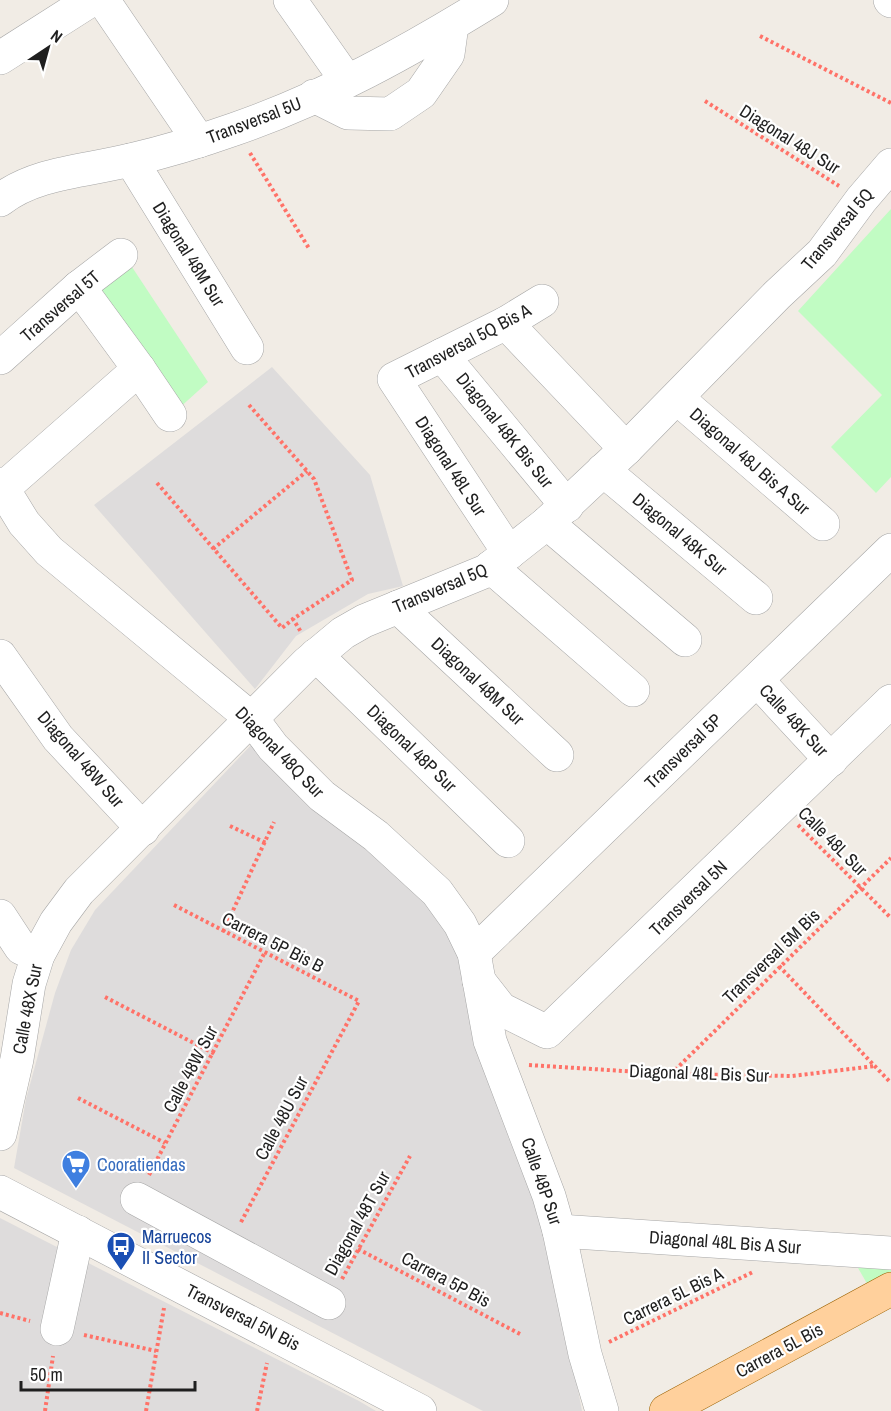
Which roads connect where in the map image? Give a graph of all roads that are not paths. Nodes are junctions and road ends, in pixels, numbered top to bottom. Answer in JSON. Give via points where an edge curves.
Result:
{"nodes":[{"id":1,"x":91,"y":0,"type":"edge"},
{"id":2,"x":103,"y":0,"type":"edge"},
{"id":3,"x":290,"y":0,"type":"edge"},
{"id":4,"x":492,"y":0,"type":"edge"},
{"id":5,"x":452,"y":25,"type":"junction"},
{"id":6,"x":0,"y":58,"type":"edge"},
{"id":7,"x":347,"y":81,"type":"junction"},
{"id":8,"x":314,"y":96,"type":"junction"},
{"id":9,"x":199,"y":141,"type":"junction"},
{"id":10,"x":131,"y":160,"type":"junction"},
{"id":11,"x":891,"y":165,"type":"edge"},
{"id":12,"x":0,"y":200,"type":"edge"},
{"id":13,"x":121,"y":255,"type":"dead end"},
{"id":14,"x":79,"y":287,"type":"junction"},
{"id":15,"x":542,"y":302,"type":"dead end"},
{"id":16,"x":506,"y":323,"type":"junction"},
{"id":17,"x":247,"y":348,"type":"dead end"},
{"id":18,"x":442,"y":354,"type":"junction"},
{"id":19,"x":0,"y":358,"type":"edge"},
{"id":20,"x":140,"y":369,"type":"junction"},
{"id":21,"x":394,"y":380,"type":"joint"},
{"id":22,"x":677,"y":399,"type":"junction"},
{"id":23,"x":170,"y":416,"type":"dead end"},
{"id":24,"x":615,"y":460,"type":"junction"},
{"id":25,"x":1,"y":488,"type":"edge"},
{"id":26,"x":557,"y":514,"type":"junction"},
{"id":27,"x":823,"y":524,"type":"dead end"},
{"id":28,"x":891,"y":550,"type":"edge"},
{"id":29,"x":500,"y":560,"type":"junction"},
{"id":30,"x":756,"y":598,"type":"dead end"},
{"id":31,"x":398,"y":607,"type":"junction"},
{"id":32,"x":685,"y":640,"type":"dead end"},
{"id":33,"x":316,"y":655,"type":"junction"},
{"id":34,"x":0,"y":656,"type":"edge"},
{"id":35,"x":757,"y":680,"type":"junction"},
{"id":36,"x":633,"y":690,"type":"dead end"},
{"id":37,"x":891,"y":700,"type":"edge"},
{"id":38,"x":252,"y":719,"type":"junction"},
{"id":39,"x":557,"y":755,"type":"dead end"},
{"id":40,"x":831,"y":760,"type":"junction"},
{"id":41,"x":143,"y":830,"type":"junction"},
{"id":42,"x":508,"y":841,"type":"dead end"},
{"id":43,"x":0,"y":916,"type":"edge"},
{"id":44,"x":38,"y":955,"type":"junction"},
{"id":45,"x":476,"y":966,"type":"junction"},
{"id":46,"x":0,"y":1134,"type":"edge"},
{"id":47,"x":0,"y":1192,"type":"edge"},
{"id":48,"x":137,"y":1199,"type":"road end"},
{"id":49,"x":559,"y":1231,"type":"junction"},
{"id":50,"x":78,"y":1232,"type":"junction"},
{"id":51,"x":891,"y":1253,"type":"edge"},
{"id":52,"x":294,"y":1285,"type":"junction"},
{"id":53,"x":889,"y":1295,"type":"edge"},
{"id":54,"x":329,"y":1303,"type":"road end"},
{"id":55,"x":57,"y":1329,"type":"road end"},
{"id":56,"x":271,"y":1344,"type":"junction"},
{"id":57,"x":420,"y":1411,"type":"edge"},
{"id":58,"x":602,"y":1411,"type":"edge"},
{"id":59,"x":666,"y":1411,"type":"edge"}],
"edges":[{"from":1,"to":6,"type":"street"},
{"from":2,"to":9,"type":"street"},
{"from":3,"to":7,"type":"street"},
{"from":4,"to":5,"type":"street","name":"Transversal 5U"},
{"from":5,"to":7,"type":"street","name":"Transversal 5U"},
{"from":5,"to":8,"type":"street","via":[[448,54],[421,93],[390,114],[348,112]]},
{"from":7,"to":8,"type":"street","name":"Transversal 5U"},
{"from":8,"to":9,"type":"street","name":"Transversal 5U"},
{"from":9,"to":10,"type":"street","name":"Transversal 5U"},
{"from":10,"to":12,"type":"street","name":"Transversal 5U","via":[[30,182]]},
{"from":10,"to":17,"type":"street","name":"Diagonal 48M Sur"},
{"from":11,"to":22,"type":"street","name":"Transversal 5Q","via":[[822,252]]},
{"from":13,"to":14,"type":"street","name":"Transversal 5T"},
{"from":14,"to":19,"type":"street","name":"Transversal 5T"},
{"from":14,"to":20,"type":"street"},
{"from":15,"to":16,"type":"street","name":"Transversal 5Q Bis A"},
{"from":16,"to":18,"type":"street","name":"Transversal 5Q Bis A"},
{"from":16,"to":24,"type":"street","name":"Diagonal 48K Sur"},
{"from":18,"to":21,"type":"street","name":"Transversal 5Q Bis A"},
{"from":18,"to":26,"type":"street","name":"Diagonal 48K Bis Sur"},
{"from":20,"to":23,"type":"street"},
{"from":20,"to":25,"type":"street"},
{"from":21,"to":29,"type":"street","name":"Diagonal 48L Sur"},
{"from":22,"to":24,"type":"street","name":"Transversal 5Q"},
{"from":22,"to":27,"type":"street","name":"Diagonal 48J Bis A Sur"},
{"from":24,"to":26,"type":"street","name":"Transversal 5Q"},
{"from":24,"to":30,"type":"street","name":"Diagonal 48K Sur"},
{"from":25,"to":38,"type":"street","name":"Diagonal 48Q Sur","via":[[49,551]]},
{"from":26,"to":29,"type":"street","name":"Transversal 5Q"},
{"from":26,"to":32,"type":"street","name":"Diagonal 48K Bis Sur"},
{"from":28,"to":35,"type":"street","name":"Transversal 5P"},
{"from":29,"to":31,"type":"street","name":"Transversal 5Q"},
{"from":29,"to":36,"type":"street"},
{"from":31,"to":33,"type":"street","name":"Transversal 5Q","via":[[357,625]]},
{"from":31,"to":39,"type":"street","name":"Diagonal 48M Sur"},
{"from":33,"to":38,"type":"street","name":"Transversal 5Q"},
{"from":33,"to":42,"type":"street","name":"Diagonal 48P Sur"},
{"from":34,"to":41,"type":"street","name":"Diagonal 48W Sur","via":[[58,738]]},
{"from":35,"to":40,"type":"street","name":"Calle 48K Sur"},
{"from":35,"to":45,"type":"street","name":"Transversal 5P"},
{"from":37,"to":40,"type":"street","name":"Transversal 5N"},
{"from":38,"to":41,"type":"street","name":"Transversal 5Q"},
{"from":38,"to":45,"type":"street","name":"Diagonal 48Q Sur","via":[[273,747],[322,796],[376,836],[437,892],[460,924]]},
{"from":40,"to":45,"type":"street","name":"Transversal 5N","via":[[547,1032],[501,1009]]},
{"from":41,"to":44,"type":"street","name":"Transversal 5Q","via":[[79,891]]},
{"from":43,"to":44,"type":"street","via":[[21,948]]},
{"from":44,"to":46,"type":"street","name":"Calle 48X Sur","via":[[28,984]]},
{"from":45,"to":49,"type":"street","name":"Calle 48P Sur","via":[[490,1041]]},
{"from":47,"to":50,"type":"street","name":"Transversal 5N Bis"},
{"from":48,"to":52,"type":"street"},
{"from":49,"to":51,"type":"street","name":"Diagonal 48L Bis A Sur"},
{"from":49,"to":58,"type":"street","name":"Calle 48P Sur","via":[[585,1354]]},
{"from":50,"to":55,"type":"street"},
{"from":50,"to":56,"type":"street","name":"Transversal 5N Bis"},
{"from":52,"to":54,"type":"street"},
{"from":52,"to":56,"type":"street"},
{"from":53,"to":59,"type":"main road","name":"Carrera 5L Bis"},
{"from":56,"to":57,"type":"street","name":"Transversal 5N Bis"}]}
